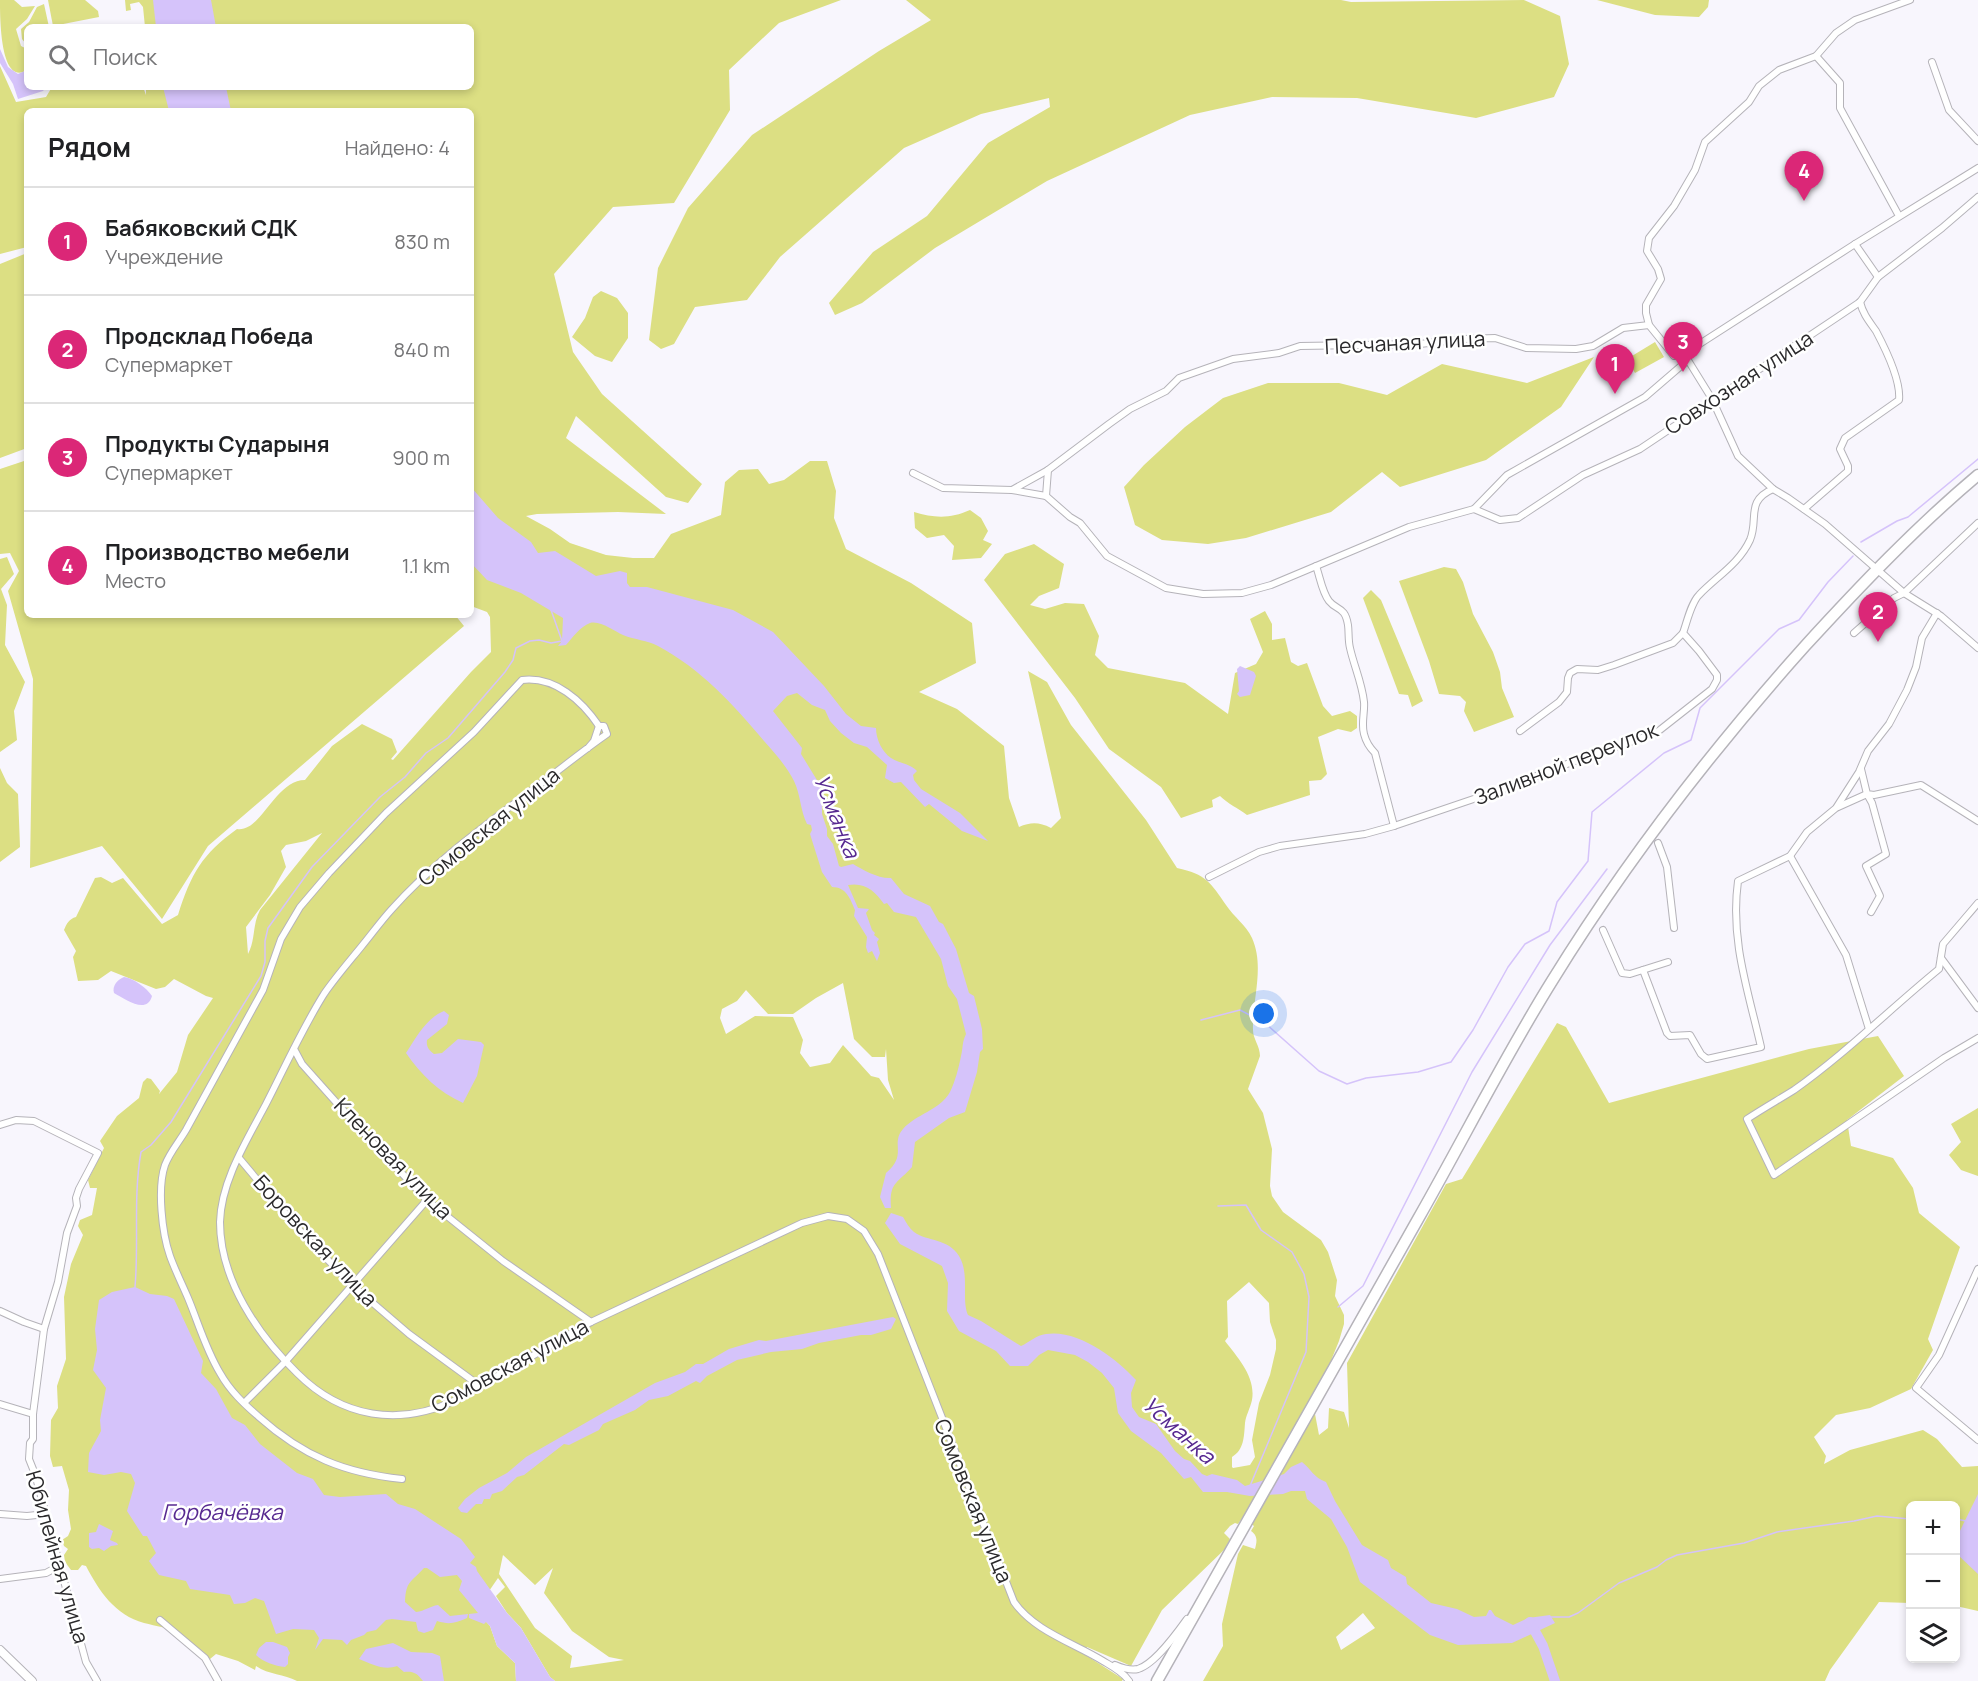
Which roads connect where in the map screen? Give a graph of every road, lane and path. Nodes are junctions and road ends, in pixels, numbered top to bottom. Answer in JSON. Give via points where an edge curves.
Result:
{"nodes":[{"id":1,"x":1910,"y":0,"type":"edge"},
{"id":2,"x":1816,"y":56,"type":"junction"},
{"id":3,"x":1932,"y":62,"type":"dead end"},
{"id":4,"x":1978,"y":141,"type":"edge"},
{"id":5,"x":1978,"y":168,"type":"edge"},
{"id":6,"x":1978,"y":197,"type":"edge"},
{"id":7,"x":1899,"y":216,"type":"junction"},
{"id":8,"x":1855,"y":244,"type":"junction"},
{"id":9,"x":1878,"y":277,"type":"junction"},
{"id":10,"x":1860,"y":302,"type":"junction"},
{"id":11,"x":1649,"y":325,"type":"junction"},
{"id":12,"x":1686,"y":357,"type":"junction"},
{"id":13,"x":1712,"y":399,"type":"junction"},
{"id":14,"x":1048,"y":470,"type":"junction"},
{"id":15,"x":913,"y":473,"type":"dead end"},
{"id":16,"x":1978,"y":476,"type":"edge"},
{"id":17,"x":1773,"y":489,"type":"junction"},
{"id":18,"x":1012,"y":490,"type":"junction"},
{"id":19,"x":1046,"y":496,"type":"junction"},
{"id":20,"x":1474,"y":509,"type":"junction"},
{"id":21,"x":1804,"y":509,"type":"junction"},
{"id":22,"x":1978,"y":523,"type":"edge"},
{"id":23,"x":1316,"y":566,"type":"junction"},
{"id":24,"x":1877,"y":569,"type":"junction"},
{"id":25,"x":1904,"y":593,"type":"junction"},
{"id":26,"x":1937,"y":613,"type":"junction"},
{"id":27,"x":1683,"y":633,"type":"junction"},
{"id":28,"x":1854,"y":633,"type":"dead end"},
{"id":29,"x":1978,"y":648,"type":"edge"},
{"id":30,"x":1520,"y":731,"type":"dead end"},
{"id":31,"x":1861,"y":768,"type":"junction"},
{"id":32,"x":1867,"y":794,"type":"junction"},
{"id":33,"x":1837,"y":807,"type":"junction"},
{"id":34,"x":1978,"y":821,"type":"edge"},
{"id":35,"x":1394,"y":826,"type":"junction"},
{"id":36,"x":1658,"y":843,"type":"dead end"},
{"id":37,"x":1790,"y":856,"type":"junction"},
{"id":38,"x":1209,"y":877,"type":"dead end"},
{"id":39,"x":1978,"y":903,"type":"edge"},
{"id":40,"x":1871,"y":912,"type":"dead end"},
{"id":41,"x":1674,"y":928,"type":"dead end"},
{"id":42,"x":1604,"y":930,"type":"dead end"},
{"id":43,"x":1941,"y":958,"type":"junction"},
{"id":44,"x":1668,"y":962,"type":"dead end"},
{"id":45,"x":1643,"y":970,"type":"junction"},
{"id":46,"x":1978,"y":1008,"type":"edge"},
{"id":47,"x":1869,"y":1029,"type":"junction"},
{"id":48,"x":1978,"y":1038,"type":"edge"},
{"id":49,"x":294,"y":1049,"type":"junction"},
{"id":50,"x":0,"y":1125,"type":"edge"},
{"id":51,"x":239,"y":1158,"type":"junction"},
{"id":52,"x":427,"y":1200,"type":"junction"},
{"id":53,"x":1978,"y":1269,"type":"edge"},
{"id":54,"x":352,"y":1286,"type":"junction"},
{"id":55,"x":0,"y":1311,"type":"edge"},
{"id":56,"x":591,"y":1322,"type":"junction"},
{"id":57,"x":44,"y":1329,"type":"junction"},
{"id":58,"x":285,"y":1362,"type":"junction"},
{"id":59,"x":480,"y":1386,"type":"junction"},
{"id":60,"x":0,"y":1404,"type":"edge"},
{"id":61,"x":244,"y":1404,"type":"junction"},
{"id":62,"x":33,"y":1414,"type":"junction"},
{"id":63,"x":1978,"y":1440,"type":"edge"},
{"id":64,"x":402,"y":1479,"type":"dead end"},
{"id":65,"x":0,"y":1514,"type":"edge"},
{"id":66,"x":46,"y":1514,"type":"junction"},
{"id":67,"x":59,"y":1566,"type":"junction"},
{"id":68,"x":0,"y":1579,"type":"edge"},
{"id":69,"x":1206,"y":1594,"type":"junction"},
{"id":70,"x":160,"y":1620,"type":"dead end"},
{"id":71,"x":0,"y":1650,"type":"edge"},
{"id":72,"x":1088,"y":1652,"type":"junction"},
{"id":73,"x":32,"y":1681,"type":"edge"},
{"id":74,"x":97,"y":1681,"type":"edge"},
{"id":75,"x":218,"y":1681,"type":"edge"},
{"id":76,"x":1129,"y":1681,"type":"edge"},
{"id":77,"x":1157,"y":1681,"type":"edge"}],
"edges":[{"from":1,"to":2,"type":"street","via":[[1855,20],[1836,33]]},
{"from":2,"to":7,"type":"street","via":[[1840,83],[1840,108]]},
{"from":2,"to":11,"type":"street","via":[[1779,70],[1705,141],[1695,170],[1649,238],[1647,251],[1661,279],[1646,306]]},
{"from":3,"to":4,"type":"street","via":[[1949,110]]},
{"from":5,"to":7,"type":"street","name":"Совхозная улица"},
{"from":6,"to":9,"type":"street","name":"Совхозная улица"},
{"from":7,"to":8,"type":"street","name":"Совхозная улица"},
{"from":8,"to":9,"type":"street"},
{"from":8,"to":12,"type":"street","name":"Совхозная улица"},
{"from":9,"to":10,"type":"street","name":"Совхозная улица"},
{"from":10,"to":13,"type":"street","name":"Совхозная улица"},
{"from":10,"to":21,"type":"street","via":[[1893,371],[1899,400],[1845,438],[1840,448],[1848,471]]},
{"from":11,"to":12,"type":"street","via":[[1674,356]]},
{"from":11,"to":14,"type":"street","name":"Песчаная улица","via":[[1623,328],[1593,346],[1576,349],[1526,348],[1495,338],[1300,346],[1233,359],[1179,378],[1166,390],[1108,424]]},
{"from":12,"to":13,"type":"street"},
{"from":12,"to":20,"type":"street","name":"Совхозная улица","via":[[1645,397],[1507,475]]},
{"from":13,"to":17,"type":"street","via":[[1738,456]]},
{"from":13,"to":20,"type":"street","name":"Совхозная улица","via":[[1640,448],[1583,475],[1518,518],[1500,519]]},
{"from":14,"to":18,"type":"street","name":"Песчаная улица"},
{"from":14,"to":19,"type":"street"},
{"from":15,"to":18,"type":"street","via":[[943,488]]},
{"from":16,"to":24,"type":"highway"},
{"from":17,"to":21,"type":"street"},
{"from":17,"to":27,"type":"street","via":[[1762,494],[1755,505],[1750,540],[1728,571],[1697,596]]},
{"from":18,"to":19,"type":"street"},
{"from":19,"to":23,"type":"street","via":[[1080,523],[1107,556],[1166,588],[1203,594],[1242,593]]},
{"from":20,"to":23,"type":"street","via":[[1409,527]]},
{"from":21,"to":24,"type":"street"},
{"from":22,"to":25,"type":"street"},
{"from":23,"to":35,"type":"street","via":[[1327,598],[1340,608],[1348,624],[1364,704],[1364,733],[1375,753]]},
{"from":24,"to":25,"type":"street"},
{"from":24,"to":69,"type":"highway","via":[[1740,720],[1682,793],[1624,871],[1550,983]]},
{"from":25,"to":26,"type":"street"},
{"from":25,"to":28,"type":"street"},
{"from":26,"to":29,"type":"street"},
{"from":26,"to":31,"type":"street","via":[[1922,638],[1907,690]]},
{"from":27,"to":30,"type":"street","via":[[1673,643],[1614,665],[1570,673],[1567,692],[1559,702]]},
{"from":27,"to":35,"type":"street","name":"Заливной переулок","via":[[1717,680],[1712,689],[1656,733]]},
{"from":31,"to":32,"type":"street"},
{"from":31,"to":33,"type":"street"},
{"from":32,"to":33,"type":"street"},
{"from":32,"to":34,"type":"street","via":[[1921,786]]},
{"from":32,"to":40,"type":"street","via":[[1886,854],[1866,866],[1880,896]]},
{"from":33,"to":37,"type":"street","via":[[1807,832]]},
{"from":35,"to":38,"type":"street","name":"Заливной переулок","via":[[1280,846]]},
{"from":36,"to":41,"type":"street","via":[[1667,867]]},
{"from":37,"to":45,"type":"street","via":[[1738,881],[1737,945],[1761,1047],[1707,1059],[1690,1035],[1670,1036]]},
{"from":37,"to":47,"type":"street","via":[[1846,955]]},
{"from":39,"to":43,"type":"street","via":[[1943,944]]},
{"from":42,"to":45,"type":"street","via":[[1622,973]]},
{"from":43,"to":46,"type":"street"},
{"from":43,"to":47,"type":"street","via":[[1939,969]]},
{"from":44,"to":45,"type":"street"},
{"from":47,"to":48,"type":"street","via":[[1794,1089],[1747,1119],[1774,1175]]},
{"from":49,"to":51,"type":"street","name":"Сомовская улица"},
{"from":49,"to":52,"type":"street","name":"Кленовая улица","via":[[302,1064]]},
{"from":49,"to":61,"type":"street","name":"Сомовская улица","via":[[326,992],[392,909],[474,833],[606,734],[604,726],[599,726],[564,690],[538,680],[520,681],[308,897],[284,932],[266,984],[171,1152],[163,1176],[169,1254],[217,1367]]},
{"from":50,"to":57,"type":"street","name":"Юбилейная улица","via":[[16,1120],[34,1121],[98,1154],[76,1198]]},
{"from":51,"to":54,"type":"street","name":"Боровская улица"},
{"from":51,"to":58,"type":"street","name":"Сомовская улица","via":[[223,1197],[222,1241],[247,1309]]},
{"from":52,"to":54,"type":"street"},
{"from":52,"to":56,"type":"street","name":"Кленовая улица","via":[[503,1261]]},
{"from":53,"to":63,"type":"street","via":[[1939,1355],[1916,1388]]},
{"from":54,"to":58,"type":"street"},
{"from":54,"to":59,"type":"street","name":"Боровская улица"},
{"from":55,"to":57,"type":"street"},
{"from":56,"to":59,"type":"street","name":"Сомовская улица"},
{"from":56,"to":72,"type":"street","name":"Сомовская улица","via":[[802,1223],[833,1216],[854,1223],[878,1254],[1012,1598],[1031,1620]]},
{"from":57,"to":62,"type":"street","name":"Юбилейная улица"},
{"from":58,"to":59,"type":"street","name":"Сомовская улица","via":[[321,1393],[357,1411],[384,1416],[432,1410]]},
{"from":58,"to":61,"type":"street"},
{"from":60,"to":62,"type":"street"},
{"from":61,"to":64,"type":"street","via":[[287,1441],[316,1457],[352,1471]]},
{"from":62,"to":66,"type":"street","name":"Юбилейная улица","via":[[28,1459]]},
{"from":65,"to":66,"type":"street"},
{"from":66,"to":67,"type":"street","name":"Юбилейная улица"},
{"from":67,"to":68,"type":"street","via":[[46,1573]]},
{"from":67,"to":74,"type":"street","name":"Юбилейная улица","via":[[86,1662]]},
{"from":69,"to":72,"type":"street","via":[[1168,1643],[1141,1668],[1125,1669]]},
{"from":69,"to":77,"type":"highway"},
{"from":70,"to":75,"type":"street","via":[[205,1658]]},
{"from":71,"to":73,"type":"street"},
{"from":72,"to":76,"type":"street"}]}
